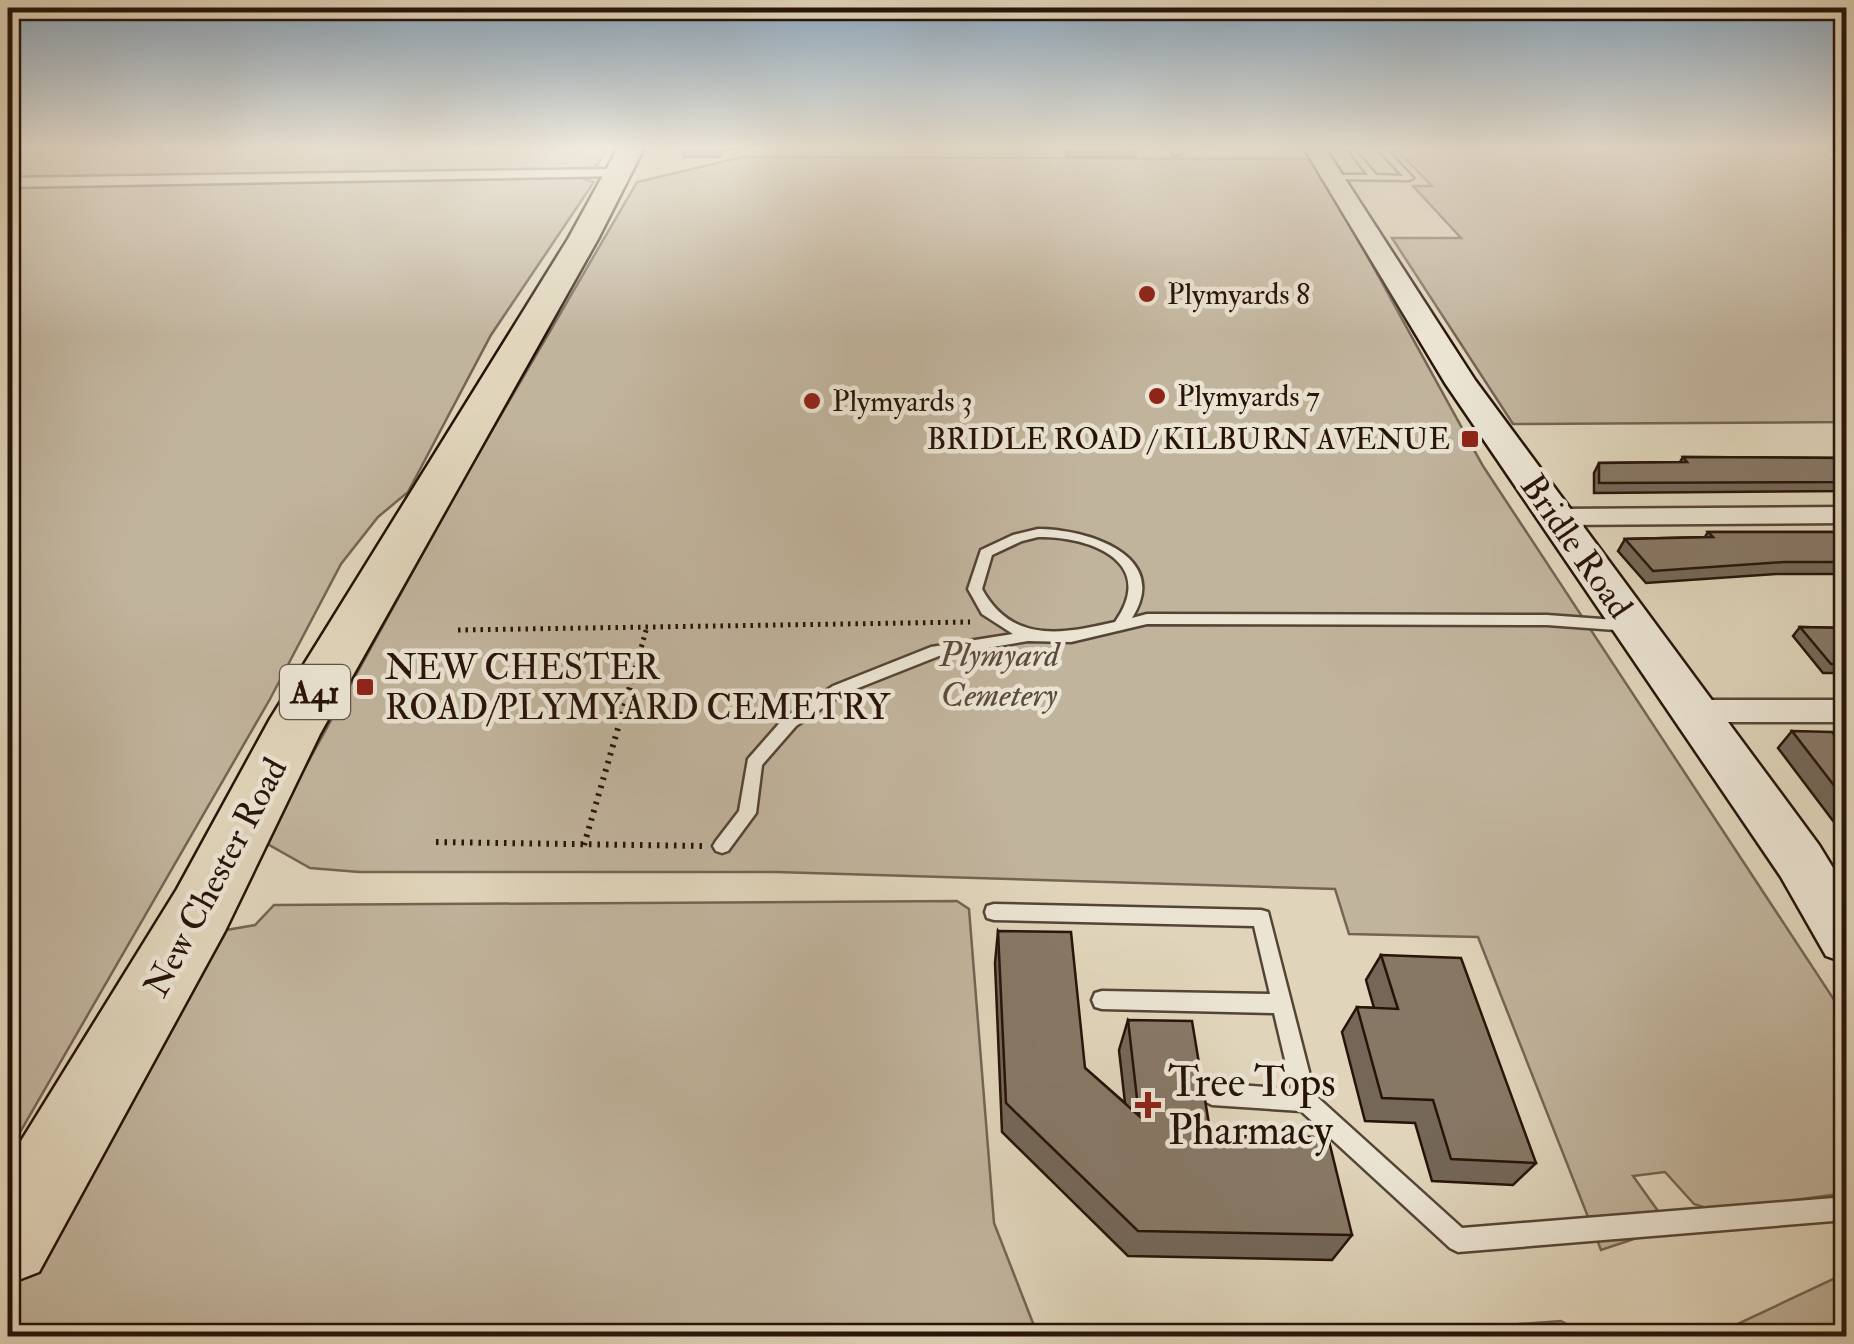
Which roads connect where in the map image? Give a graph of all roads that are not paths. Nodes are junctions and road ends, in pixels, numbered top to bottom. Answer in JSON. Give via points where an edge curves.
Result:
{"nodes":[{"id":1,"x":591,"y":211,"type":"edge"},
{"id":2,"x":1369,"y":211,"type":"edge"},
{"id":3,"x":1846,"y":515,"type":"edge"},
{"id":4,"x":1557,"y":517,"type":"junction"},
{"id":5,"x":1120,"y":626,"type":"junction"},
{"id":6,"x":1634,"y":626,"type":"junction"},
{"id":7,"x":1028,"y":636,"type":"junction"},
{"id":8,"x":1694,"y":710,"type":"junction"},
{"id":9,"x":1846,"y":711,"type":"edge"},
{"id":10,"x":722,"y":846,"type":"road end"},
{"id":11,"x":994,"y":912,"type":"dead end"},
{"id":12,"x":1846,"y":938,"type":"edge"},
{"id":13,"x":1102,"y":1000,"type":"dead end"},
{"id":14,"x":1282,"y":1004,"type":"junction"},
{"id":15,"x":1212,"y":1094,"type":"dead end"},
{"id":16,"x":1306,"y":1101,"type":"junction"},
{"id":17,"x":1846,"y":1209,"type":"edge"},
{"id":18,"x":8,"y":1241,"type":"edge"}],
"edges":[{"from":1,"to":18,"type":"highway","name":"New Chester Road","number":"A41","via":[[583,239],[375,587],[201,910]]},
{"from":2,"to":4,"type":"street","name":"Bridle Road","via":[[1461,384]]},
{"from":3,"to":4,"type":"street"},
{"from":4,"to":6,"type":"street","name":"Bridle Road"},
{"from":5,"to":6,"type":"lane","via":[[1147,619]]},
{"from":5,"to":7,"type":"lane","via":[[1071,637]]},
{"from":5,"to":7,"type":"lane","via":[[1138,585],[1123,560],[1096,542],[1035,533],[986,553],[975,589],[988,611]]},
{"from":6,"to":8,"type":"street","name":"Bridle Road"},
{"from":7,"to":10,"type":"lane","via":[[936,651],[838,690],[790,722],[754,764],[747,813]]},
{"from":8,"to":9,"type":"street"},
{"from":8,"to":12,"type":"street","name":"Bridle Road"},
{"from":11,"to":14,"type":"lane","via":[[1261,918]]},
{"from":13,"to":14,"type":"lane"},
{"from":14,"to":16,"type":"lane"},
{"from":15,"to":16,"type":"lane"},
{"from":16,"to":17,"type":"lane","via":[[1458,1240]]}]}
